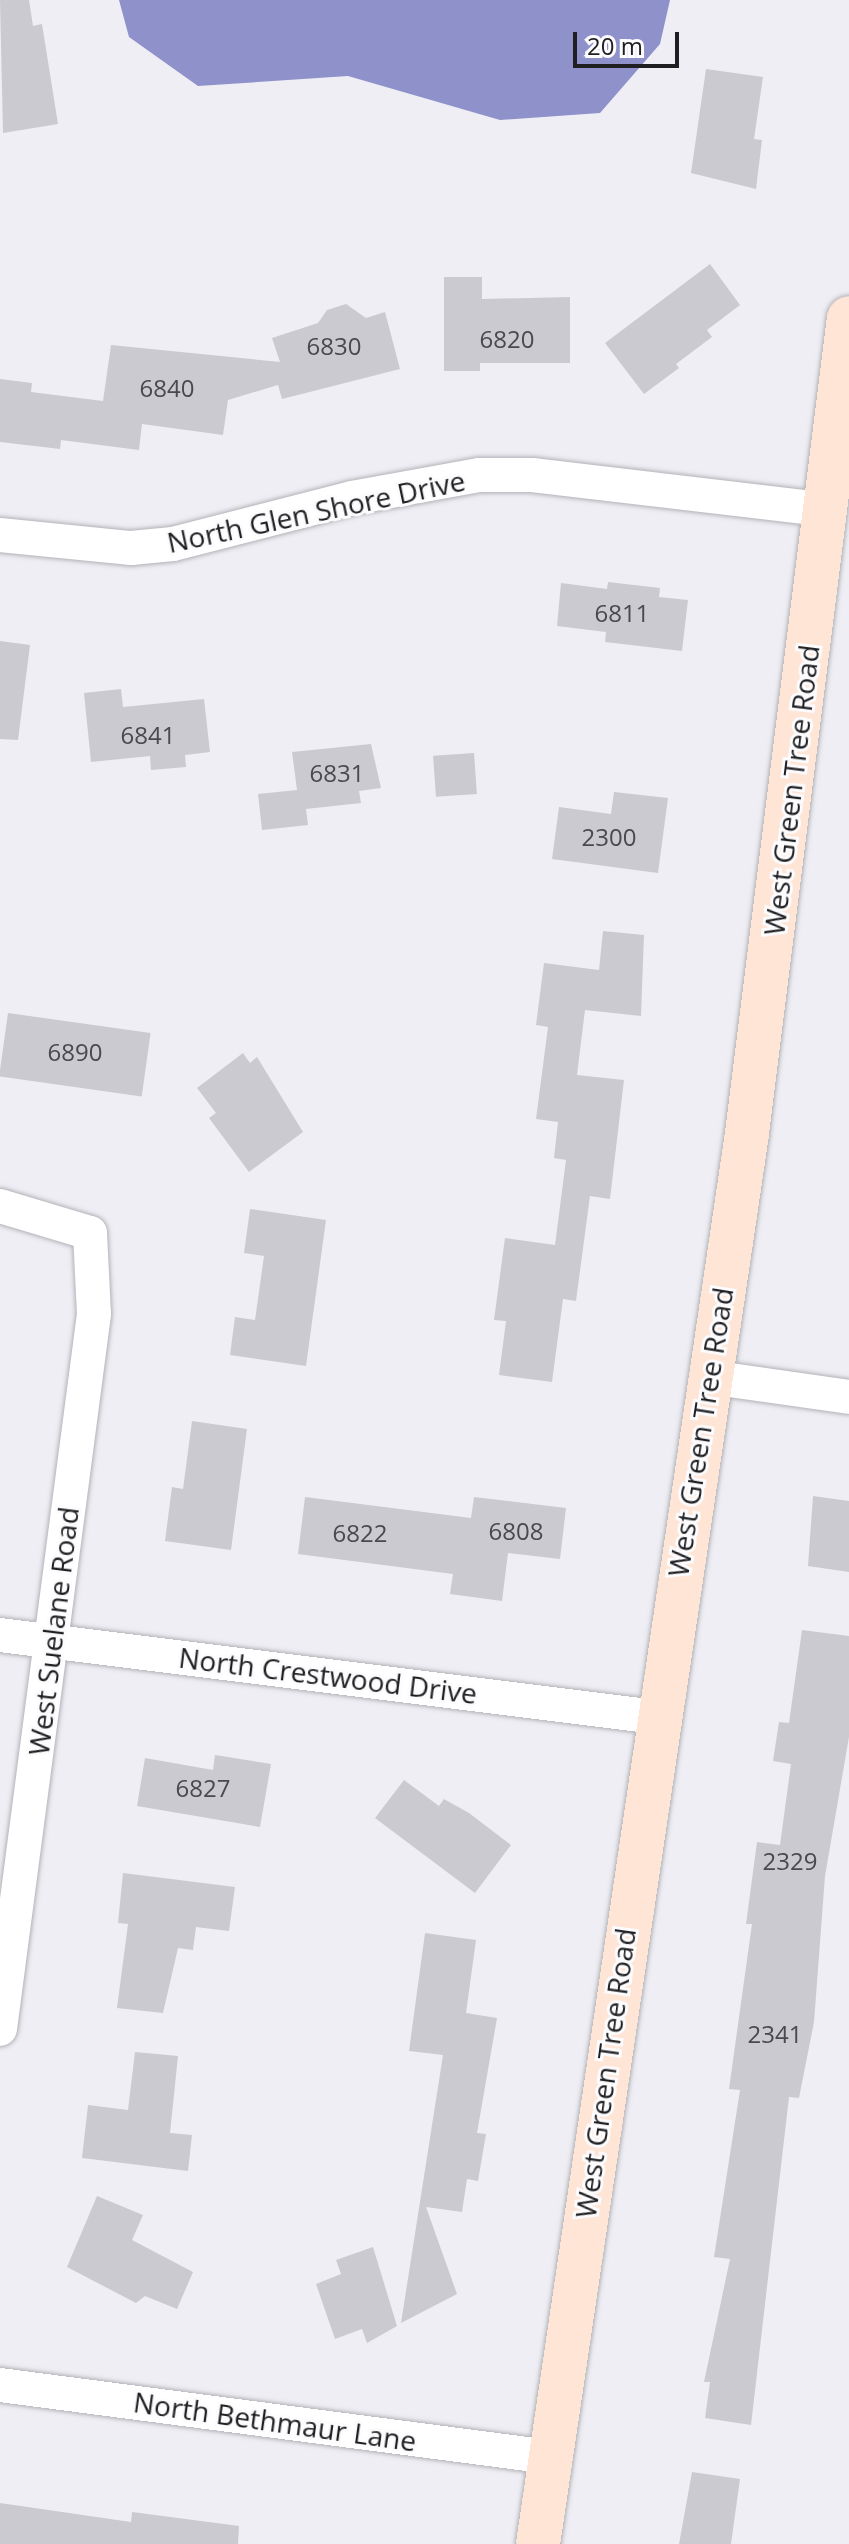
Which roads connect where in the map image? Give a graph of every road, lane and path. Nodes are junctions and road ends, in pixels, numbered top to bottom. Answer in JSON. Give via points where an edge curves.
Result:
{"nodes":[{"id":1,"x":849,"y":318,"type":"edge"},
{"id":2,"x":822,"y":509,"type":"junction"},
{"id":3,"x":0,"y":535,"type":"edge"},
{"id":4,"x":0,"y":1206,"type":"edge"},
{"id":5,"x":709,"y":1377,"type":"junction"},
{"id":6,"x":849,"y":1397,"type":"edge"},
{"id":7,"x":0,"y":1635,"type":"edge"},
{"id":8,"x":53,"y":1640,"type":"junction"},
{"id":9,"x":656,"y":1717,"type":"junction"},
{"id":10,"x":0,"y":2029,"type":"edge"},
{"id":11,"x":0,"y":2385,"type":"edge"},
{"id":12,"x":550,"y":2457,"type":"junction"},
{"id":13,"x":538,"y":2544,"type":"edge"}],
"edges":[{"from":1,"to":2,"type":"street","name":"West Green Tree Road"},
{"from":2,"to":3,"type":"street","name":"North Glen Shore Drive","via":[[532,475],[479,475],[352,498],[173,544],[131,548]]},
{"from":2,"to":5,"type":"street","name":"West Green Tree Road","via":[[794,788]]},
{"from":4,"to":8,"type":"street","name":"West Suelane Road","via":[[90,1233],[94,1314]]},
{"from":5,"to":6,"type":"street"},
{"from":5,"to":9,"type":"street","name":"West Green Tree Road"},
{"from":7,"to":8,"type":"street","name":"North Crestwood Drive"},
{"from":8,"to":9,"type":"street","name":"North Crestwood Drive"},
{"from":8,"to":10,"type":"street","name":"West Suelane Road"},
{"from":9,"to":12,"type":"street","name":"West Green Tree Road"},
{"from":11,"to":12,"type":"street","name":"North Bethmaur Lane"},
{"from":12,"to":13,"type":"street","name":"West Green Tree Road"}]}
